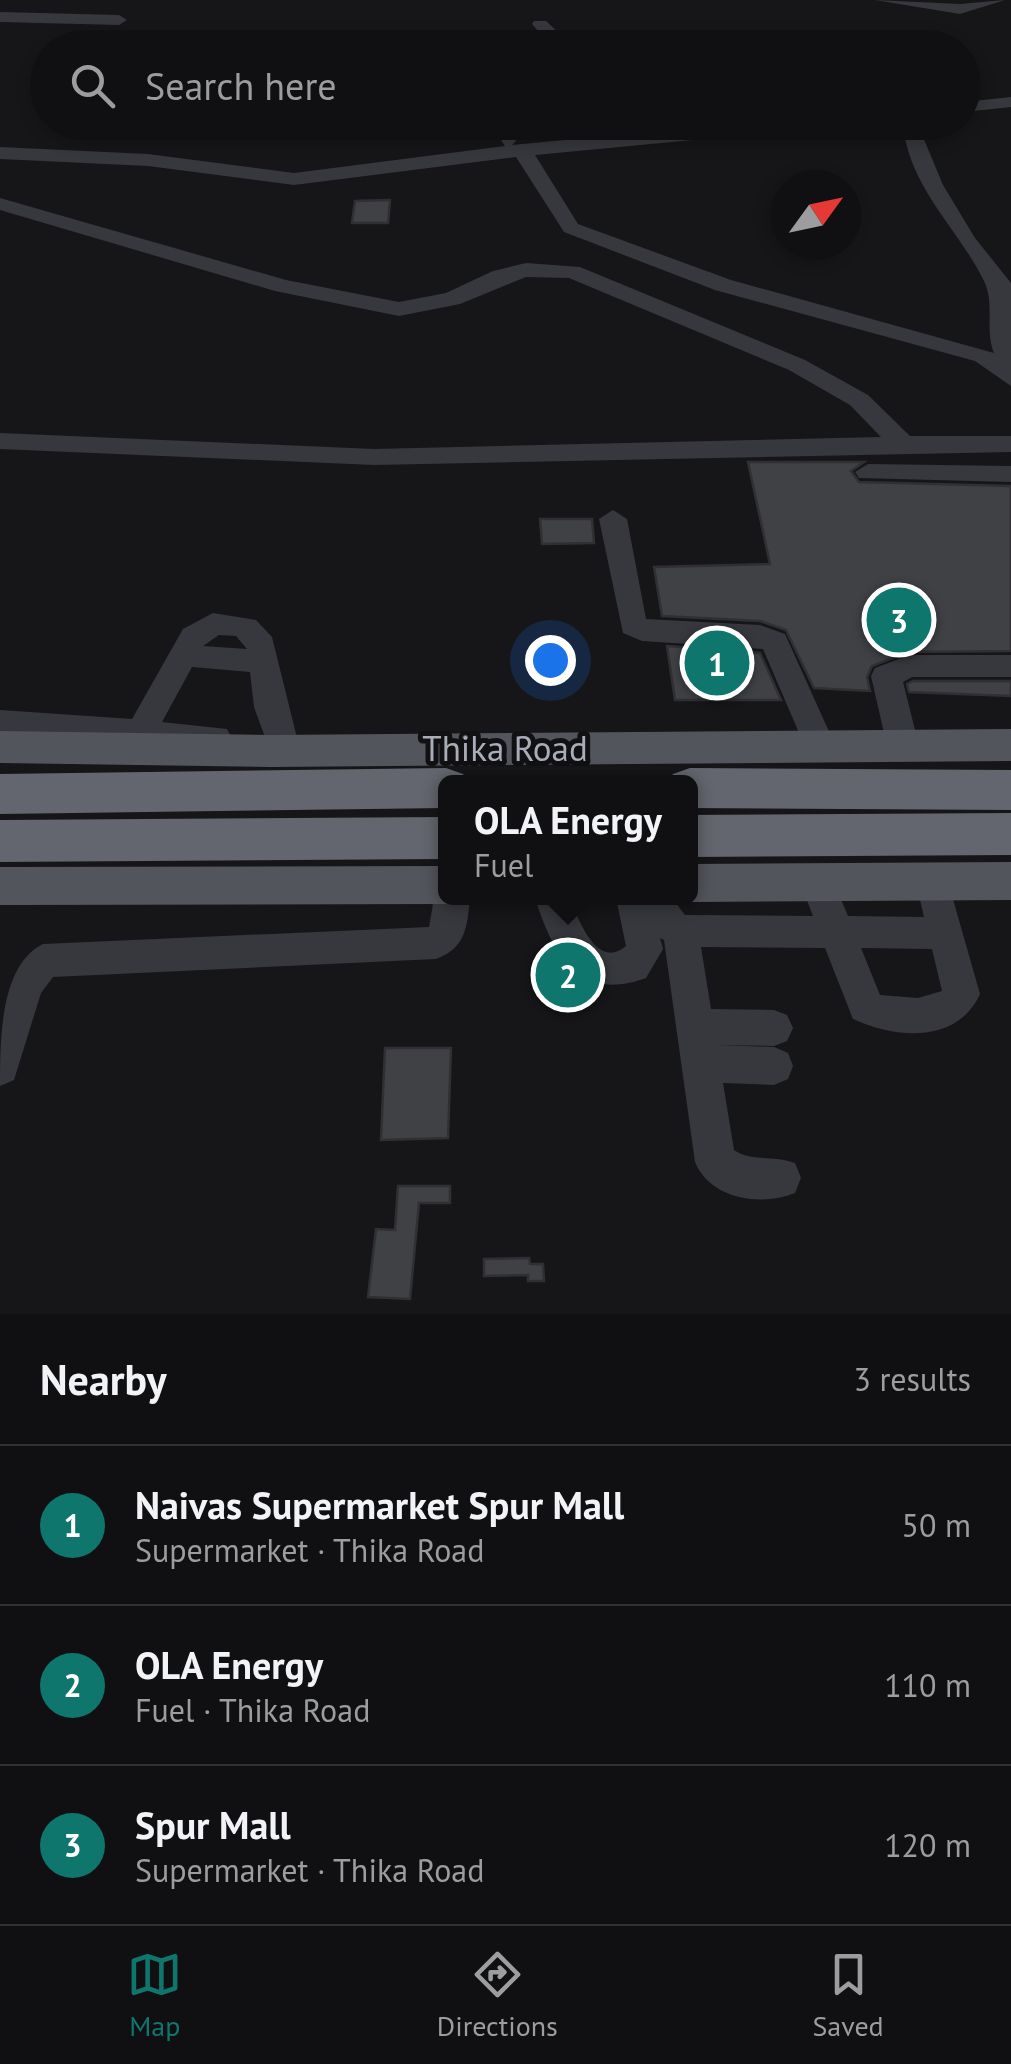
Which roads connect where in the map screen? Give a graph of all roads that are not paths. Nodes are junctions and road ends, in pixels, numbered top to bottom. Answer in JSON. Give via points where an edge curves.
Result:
{"nodes":[{"id":1,"x":883,"y":0,"type":"edge"},
{"id":2,"x":998,"y":0,"type":"edge"},
{"id":3,"x":1011,"y":1,"type":"edge"},
{"id":4,"x":0,"y":17,"type":"edge"},
{"id":5,"x":120,"y":20,"type":"dead end"},
{"id":6,"x":540,"y":24,"type":"dead end"},
{"id":7,"x":546,"y":30,"type":"edge"},
{"id":8,"x":1011,"y":102,"type":"edge"},
{"id":9,"x":981,"y":105,"type":"edge"},
{"id":10,"x":913,"y":140,"type":"edge"},
{"id":11,"x":518,"y":141,"type":"edge"},
{"id":12,"x":0,"y":153,"type":"edge"},
{"id":13,"x":0,"y":204,"type":"edge"},
{"id":14,"x":570,"y":228,"type":"junction"},
{"id":15,"x":526,"y":270,"type":"junction"},
{"id":16,"x":1003,"y":287,"type":"edge"},
{"id":17,"x":1006,"y":375,"type":"edge"},
{"id":18,"x":0,"y":441,"type":"edge"},
{"id":19,"x":903,"y":444,"type":"junction"},
{"id":20,"x":1011,"y":445,"type":"edge"},
{"id":21,"x":868,"y":472,"type":"dead end"},
{"id":22,"x":1011,"y":474,"type":"edge"},
{"id":23,"x":613,"y":520,"type":"dead end"},
{"id":24,"x":1011,"y":666,"type":"edge"},
{"id":25,"x":0,"y":722,"type":"edge"},
{"id":26,"x":142,"y":730,"type":"junction"},
{"id":27,"x":1011,"y":745,"type":"edge"},
{"id":28,"x":902,"y":746,"type":"junction"},
{"id":29,"x":0,"y":747,"type":"edge"},
{"id":30,"x":820,"y":747,"type":"junction"},
{"id":31,"x":278,"y":750,"type":"junction"},
{"id":32,"x":438,"y":788,"type":"edge"},
{"id":33,"x":698,"y":788,"type":"edge"},
{"id":34,"x":1011,"y":790,"type":"edge"},
{"id":35,"x":0,"y":794,"type":"edge"},
{"id":36,"x":1011,"y":834,"type":"edge"},
{"id":37,"x":698,"y":836,"type":"edge"},
{"id":38,"x":438,"y":838,"type":"edge"},
{"id":39,"x":0,"y":841,"type":"edge"},
{"id":40,"x":1011,"y":881,"type":"edge"},
{"id":41,"x":817,"y":882,"type":"junction"},
{"id":42,"x":933,"y":882,"type":"junction"},
{"id":43,"x":698,"y":883,"type":"edge"},
{"id":44,"x":438,"y":885,"type":"edge"},
{"id":45,"x":0,"y":886,"type":"edge"},
{"id":46,"x":451,"y":905,"type":"edge"},
{"id":47,"x":556,"y":905,"type":"edge"},
{"id":48,"x":635,"y":905,"type":"edge"},
{"id":49,"x":657,"y":905,"type":"edge"},
{"id":50,"x":681,"y":931,"type":"junction"},
{"id":51,"x":834,"y":933,"type":"junction"},
{"id":52,"x":946,"y":933,"type":"junction"},
{"id":53,"x":697,"y":1045,"type":"junction"},
{"id":54,"x":774,"y":1047,"type":"dead end"},
{"id":55,"x":0,"y":1066,"type":"edge"},
{"id":56,"x":780,"y":1178,"type":"dead end"}],
"edges":[{"from":1,"to":2,"type":"street","via":[[960,9]]},
{"from":2,"to":3,"type":"street"},
{"from":4,"to":5,"type":"street"},
{"from":6,"to":7,"type":"street"},
{"from":8,"to":9,"type":"street"},
{"from":10,"to":16,"type":"street","via":[[937,194]]},
{"from":11,"to":12,"type":"street","via":[[489,154],[294,179],[148,160]]},
{"from":11,"to":14,"type":"street"},
{"from":13,"to":15,"type":"street","via":[[368,305],[426,307]]},
{"from":14,"to":15,"type":"street","via":[[557,250]]},
{"from":14,"to":17,"type":"street","via":[[723,284],[968,351]]},
{"from":15,"to":19,"type":"street","via":[[572,272],[798,364],[859,400]]},
{"from":16,"to":17,"type":"street","via":[[999,337]]},
{"from":18,"to":19,"type":"street","via":[[374,457]]},
{"from":19,"to":20,"type":"street"},
{"from":21,"to":22,"type":"street"},
{"from":23,"to":30,"type":"street","via":[[633,625],[775,642]]},
{"from":24,"to":28,"type":"street","via":[[909,666],[886,676]]},
{"from":25,"to":26,"type":"street"},
{"from":26,"to":31,"type":"street"},
{"from":26,"to":31,"type":"street","via":[[202,628],[230,624],[255,635]]},
{"from":27,"to":28,"type":"main road","name":"Thika Road"},
{"from":28,"to":30,"type":"main road","name":"Thika Road"},
{"from":29,"to":31,"type":"main road","name":"Thika Road"},
{"from":30,"to":31,"type":"main road","name":"Thika Road"},
{"from":32,"to":35,"type":"highway","name":"Thika Road"},
{"from":33,"to":34,"type":"highway"},
{"from":36,"to":37,"type":"highway"},
{"from":38,"to":39,"type":"highway"},
{"from":40,"to":42,"type":"main road"},
{"from":41,"to":42,"type":"main road"},
{"from":41,"to":43,"type":"main road"},
{"from":41,"to":51,"type":"street"},
{"from":42,"to":52,"type":"street"},
{"from":44,"to":45,"type":"main road"},
{"from":46,"to":55,"type":"street","via":[[448,933],[422,945],[43,961],[29,976]]},
{"from":47,"to":48,"type":"street","via":[[575,950],[592,966],[616,970],[633,966],[645,949]]},
{"from":49,"to":50,"type":"street"},
{"from":50,"to":51,"type":"street"},
{"from":50,"to":53,"type":"street"},
{"from":51,"to":52,"type":"street"},
{"from":51,"to":52,"type":"street","via":[[866,1007],[938,1014],[961,994]]},
{"from":53,"to":54,"type":"street"},
{"from":53,"to":56,"type":"street","via":[[715,1162],[735,1176]]}]}
